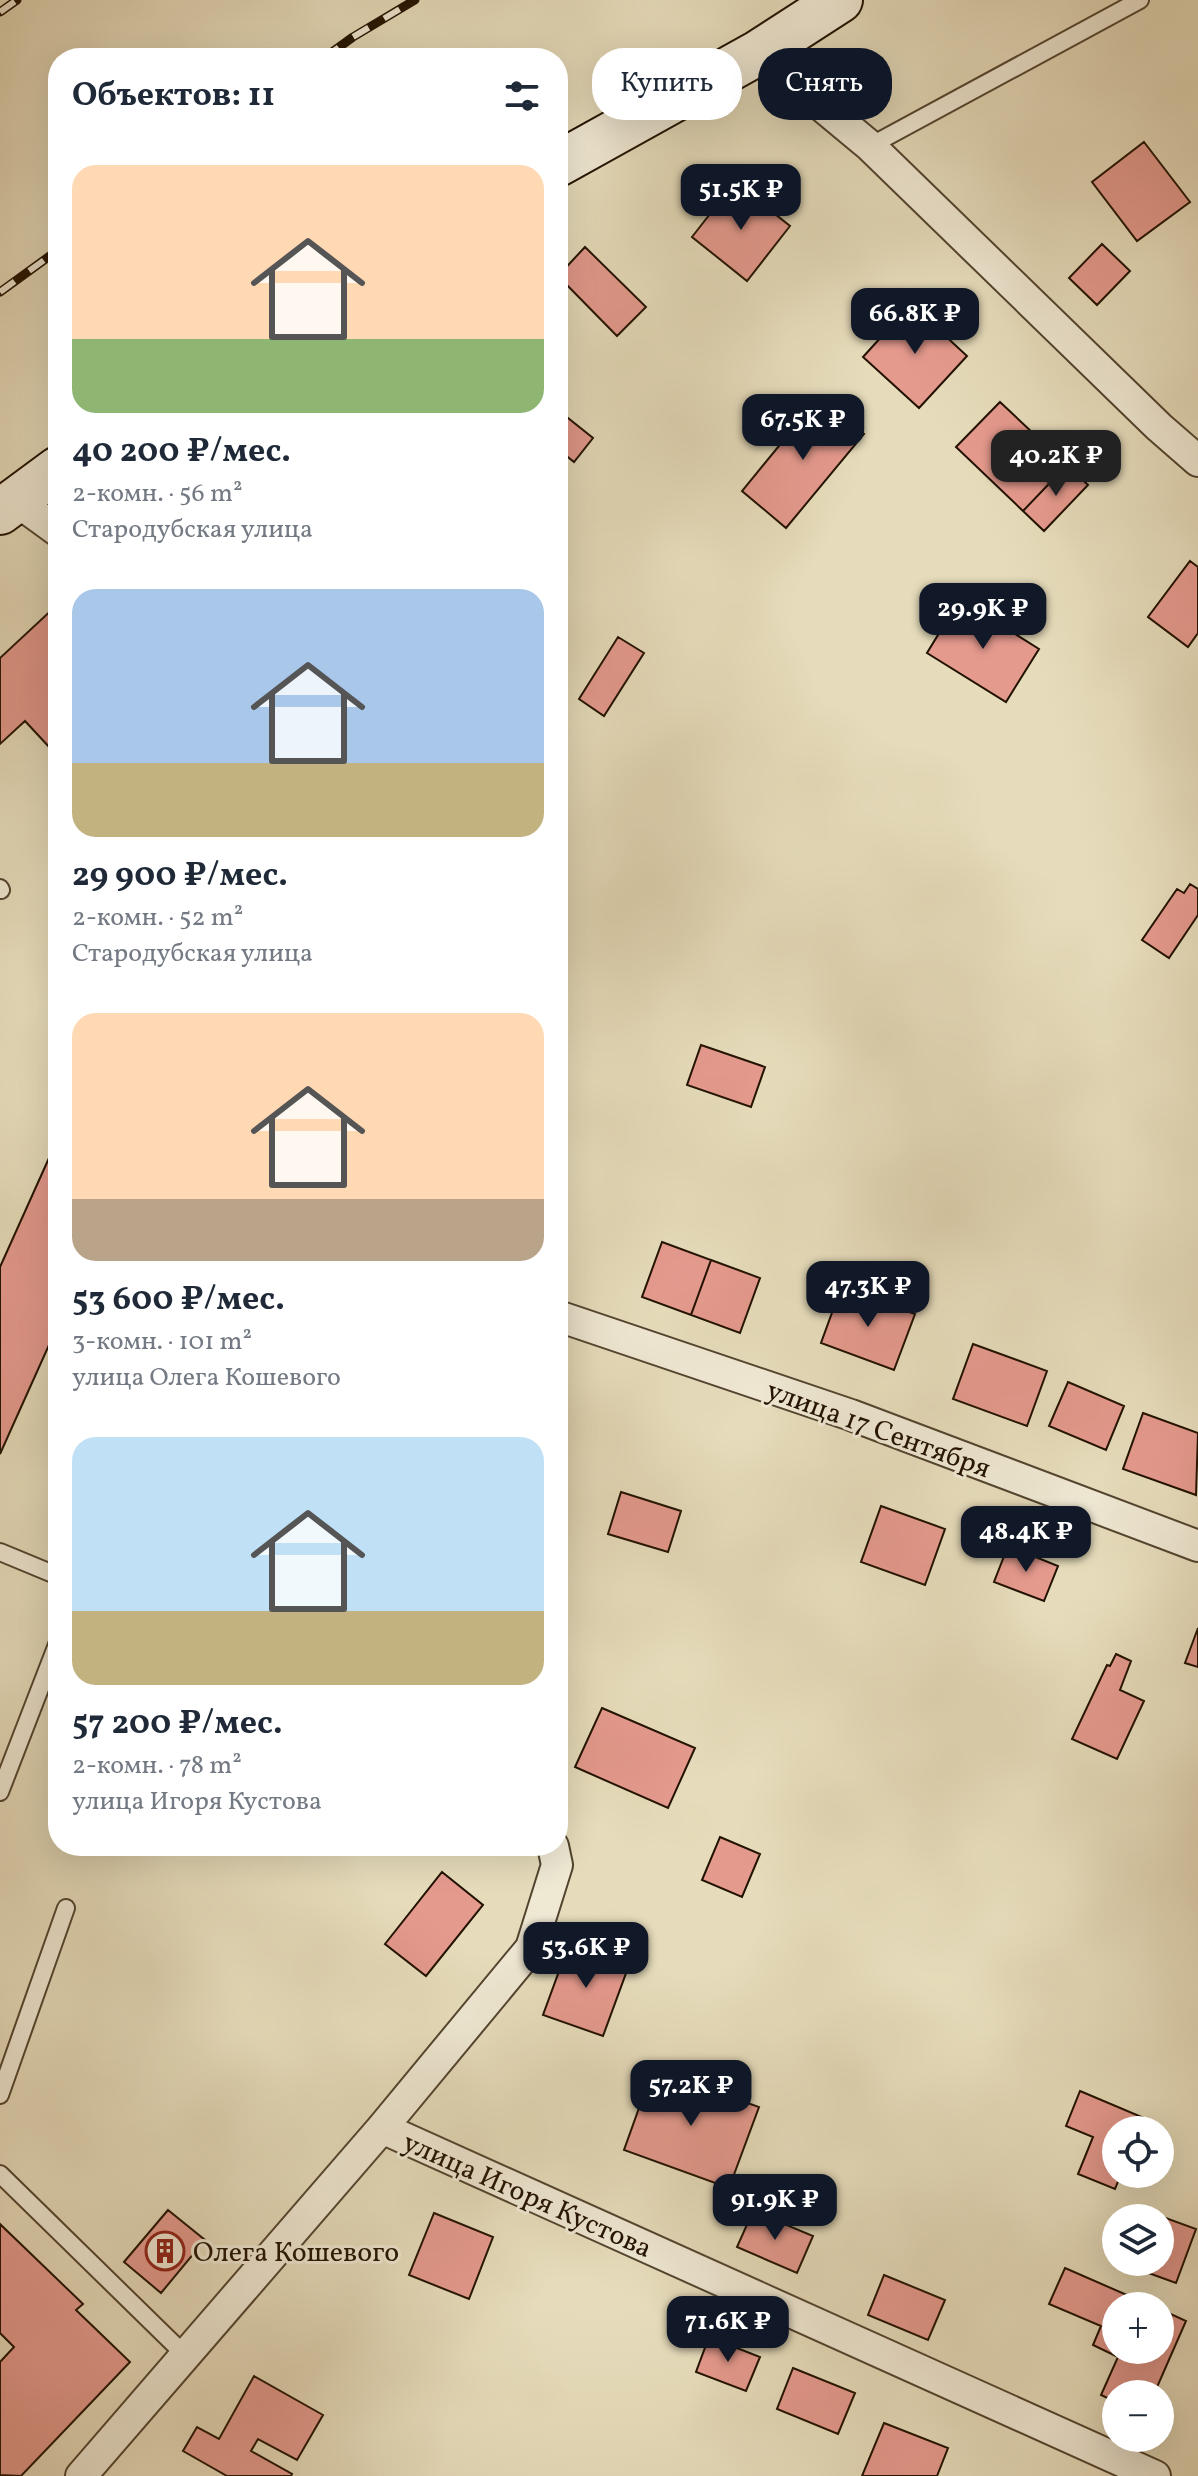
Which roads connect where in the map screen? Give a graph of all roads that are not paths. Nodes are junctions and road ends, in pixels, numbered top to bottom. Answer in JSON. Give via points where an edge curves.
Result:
{"nodes":[{"id":1,"x":840,"y":0,"type":"edge"},
{"id":2,"x":1140,"y":0,"type":"edge"},
{"id":3,"x":766,"y":48,"type":"edge"},
{"id":4,"x":758,"y":53,"type":"edge"},
{"id":5,"x":839,"y":120,"type":"edge"},
{"id":6,"x":870,"y":146,"type":"junction"},
{"id":7,"x":568,"y":158,"type":"edge"},
{"id":8,"x":1198,"y":461,"type":"edge"},
{"id":9,"x":48,"y":476,"type":"edge"},
{"id":10,"x":7,"y":505,"type":"edge"},
{"id":11,"x":48,"y":526,"type":"edge"},
{"id":12,"x":568,"y":1319,"type":"edge"},
{"id":13,"x":1198,"y":1546,"type":"edge"},
{"id":14,"x":0,"y":1552,"type":"edge"},
{"id":15,"x":48,"y":1572,"type":"edge"},
{"id":16,"x":48,"y":1668,"type":"edge"},
{"id":17,"x":0,"y":1792,"type":"edge"},
{"id":18,"x":555,"y":1856,"type":"edge"},
{"id":19,"x":66,"y":1908,"type":"dead end"},
{"id":20,"x":0,"y":2095,"type":"edge"},
{"id":21,"x":382,"y":2128,"type":"junction"},
{"id":22,"x":0,"y":2174,"type":"edge"},
{"id":23,"x":185,"y":2355,"type":"junction"},
{"id":24,"x":81,"y":2476,"type":"edge"},
{"id":25,"x":1155,"y":2476,"type":"edge"}],
"edges":[{"from":1,"to":3,"type":"main road"},
{"from":2,"to":6,"type":"lane"},
{"from":4,"to":7,"type":"main road"},
{"from":5,"to":6,"type":"street"},
{"from":6,"to":8,"type":"street"},
{"from":9,"to":10,"type":"main road"},
{"from":10,"to":11,"type":"street"},
{"from":12,"to":13,"type":"street","name":"улица 17 Сентября","via":[[851,1415]]},
{"from":14,"to":15,"type":"lane"},
{"from":16,"to":17,"type":"lane"},
{"from":18,"to":21,"type":"street","via":[[557,1865],[531,1948]]},
{"from":19,"to":20,"type":"lane"},
{"from":21,"to":23,"type":"street"},
{"from":21,"to":25,"type":"street","name":"улица Игоря Кустова"},
{"from":22,"to":23,"type":"lane"},
{"from":23,"to":24,"type":"street"}]}
